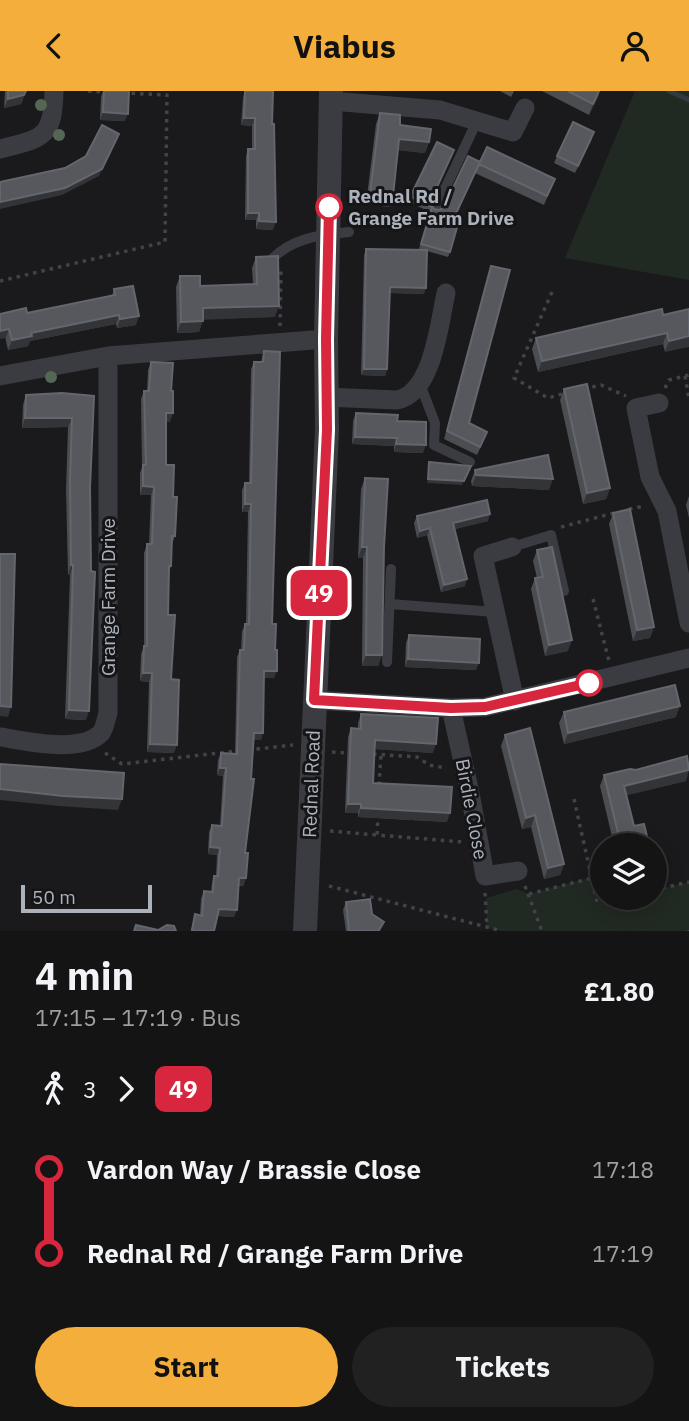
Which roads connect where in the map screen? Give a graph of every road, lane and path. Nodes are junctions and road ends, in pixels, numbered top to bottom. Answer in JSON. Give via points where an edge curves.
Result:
{"nodes":[{"id":1,"x":54,"y":91,"type":"edge"},
{"id":2,"x":88,"y":91,"type":"edge"},
{"id":3,"x":331,"y":96,"type":"edge"},
{"id":4,"x":524,"y":108,"type":"dead end"},
{"id":5,"x":477,"y":121,"type":"junction"},
{"id":6,"x":0,"y":149,"type":"edge"},
{"id":7,"x":436,"y":208,"type":"edge"},
{"id":8,"x":338,"y":233,"type":"junction"},
{"id":9,"x":271,"y":260,"type":"edge"},
{"id":10,"x":281,"y":275,"type":"edge"},
{"id":11,"x":0,"y":281,"type":"edge"},
{"id":12,"x":552,"y":292,"type":"dead end"},
{"id":13,"x":446,"y":293,"type":"dead end"},
{"id":14,"x":326,"y":339,"type":"junction"},
{"id":15,"x":280,"y":342,"type":"junction"},
{"id":16,"x":108,"y":356,"type":"junction"},
{"id":17,"x":0,"y":376,"type":"edge"},
{"id":18,"x":687,"y":376,"type":"edge"},
{"id":19,"x":420,"y":383,"type":"junction"},
{"id":20,"x":325,"y":397,"type":"junction"},
{"id":21,"x":689,"y":399,"type":"edge"},
{"id":22,"x":659,"y":403,"type":"joint"},
{"id":23,"x":636,"y":408,"type":"junction"},
{"id":24,"x":470,"y":462,"type":"dead end"},
{"id":25,"x":662,"y":502,"type":"junction"},
{"id":26,"x":628,"y":510,"type":"edge"},
{"id":27,"x":615,"y":513,"type":"edge"},
{"id":28,"x":551,"y":535,"type":"junction"},
{"id":29,"x":512,"y":547,"type":"joint"},
{"id":30,"x":391,"y":569,"type":"dead end"},
{"id":31,"x":564,"y":591,"type":"edge"},
{"id":32,"x":593,"y":599,"type":"dead end"},
{"id":33,"x":390,"y":604,"type":"junction"},
{"id":34,"x":495,"y":612,"type":"junction"},
{"id":35,"x":689,"y":623,"type":"edge"},
{"id":36,"x":689,"y":658,"type":"edge"},
{"id":37,"x":387,"y":662,"type":"dead end"},
{"id":38,"x":613,"y":677,"type":"junction"},
{"id":39,"x":314,"y":700,"type":"junction"},
{"id":40,"x":515,"y":701,"type":"junction"},
{"id":41,"x":451,"y":708,"type":"junction"},
{"id":42,"x":0,"y":737,"type":"edge"},
{"id":43,"x":88,"y":742,"type":"junction"},
{"id":44,"x":322,"y":747,"type":"junction"},
{"id":45,"x":358,"y":753,"type":"edge"},
{"id":46,"x":369,"y":754,"type":"edge"},
{"id":47,"x":380,"y":755,"type":"junction"},
{"id":48,"x":464,"y":764,"type":"junction"},
{"id":49,"x":379,"y":787,"type":"edge"},
{"id":50,"x":574,"y":799,"type":"dead end"},
{"id":51,"x":378,"y":813,"type":"edge"},
{"id":52,"x":328,"y":831,"type":"dead end"},
{"id":53,"x":377,"y":835,"type":"junction"},
{"id":54,"x":479,"y":843,"type":"junction"},
{"id":55,"x":590,"y":868,"type":"edge"},
{"id":56,"x":518,"y":871,"type":"joint"},
{"id":57,"x":485,"y":876,"type":"junction"},
{"id":58,"x":590,"y":878,"type":"edge"},
{"id":59,"x":689,"y":882,"type":"edge"},
{"id":60,"x":329,"y":886,"type":"dead end"},
{"id":61,"x":667,"y":887,"type":"edge"},
{"id":62,"x":529,"y":894,"type":"junction"},
{"id":63,"x":486,"y":927,"type":"junction"},
{"id":64,"x":305,"y":931,"type":"edge"},
{"id":65,"x":502,"y":931,"type":"edge"},
{"id":66,"x":542,"y":931,"type":"edge"}],
"edges":[{"from":1,"to":6,"type":"street","via":[[54,111],[43,135]]},
{"from":2,"to":11,"type":"path","via":[[167,95],[165,242]]},
{"from":3,"to":5,"type":"street","via":[[440,110]]},
{"from":3,"to":8,"type":"street","name":"Rednal Road"},
{"from":4,"to":5,"type":"street","via":[[513,132]]},
{"from":5,"to":7,"type":"lane"},
{"from":8,"to":9,"type":"lane","via":[[303,239],[281,249]]},
{"from":8,"to":14,"type":"street","name":"Rednal Road"},
{"from":10,"to":15,"type":"path"},
{"from":12,"to":23,"type":"path","via":[[514,378],[548,398],[601,385],[625,394]]},
{"from":13,"to":19,"type":"street","via":[[432,359]]},
{"from":14,"to":15,"type":"street"},
{"from":14,"to":20,"type":"street","name":"Rednal Road"},
{"from":15,"to":16,"type":"street"},
{"from":16,"to":17,"type":"street"},
{"from":16,"to":43,"type":"street","name":"Grange Farm Drive","via":[[108,713],[102,732]]},
{"from":18,"to":21,"type":"path"},
{"from":18,"to":22,"type":"path","via":[[668,380]]},
{"from":19,"to":20,"type":"street","via":[[406,398],[397,400]]},
{"from":19,"to":24,"type":"lane","via":[[435,422],[434,445]]},
{"from":20,"to":39,"type":"street","name":"Rednal Road"},
{"from":22,"to":23,"type":"street"},
{"from":23,"to":25,"type":"street","via":[[650,477]]},
{"from":25,"to":26,"type":"path"},
{"from":25,"to":35,"type":"street"},
{"from":27,"to":28,"type":"path","via":[[565,524]]},
{"from":28,"to":29,"type":"lane"},
{"from":28,"to":31,"type":"lane"},
{"from":29,"to":34,"type":"street","via":[[483,557]]},
{"from":30,"to":33,"type":"lane"},
{"from":32,"to":38,"type":"path"},
{"from":33,"to":34,"type":"lane"},
{"from":33,"to":37,"type":"lane"},
{"from":34,"to":40,"type":"street"},
{"from":36,"to":38,"type":"street"},
{"from":38,"to":40,"type":"street"},
{"from":39,"to":41,"type":"street"},
{"from":39,"to":44,"type":"street","name":"Rednal Road"},
{"from":40,"to":41,"type":"street"},
{"from":41,"to":48,"type":"street","name":"Birdie Close"},
{"from":42,"to":43,"type":"street","via":[[74,745]]},
{"from":43,"to":44,"type":"path","via":[[122,764]]},
{"from":44,"to":45,"type":"path"},
{"from":44,"to":64,"type":"street","name":"Rednal Road"},
{"from":46,"to":47,"type":"path"},
{"from":47,"to":48,"type":"path","via":[[417,757],[441,769]]},
{"from":47,"to":49,"type":"path"},
{"from":48,"to":54,"type":"street","name":"Birdie Close"},
{"from":50,"to":55,"type":"path"},
{"from":51,"to":53,"type":"path"},
{"from":52,"to":53,"type":"path"},
{"from":53,"to":54,"type":"path"},
{"from":54,"to":57,"type":"street","name":"Birdie Close"},
{"from":56,"to":57,"type":"street","name":"Birdie Close"},
{"from":56,"to":62,"type":"path"},
{"from":57,"to":63,"type":"path"},
{"from":58,"to":62,"type":"path"},
{"from":59,"to":61,"type":"path"},
{"from":60,"to":63,"type":"path"},
{"from":62,"to":66,"type":"path"},
{"from":63,"to":65,"type":"path"}]}
